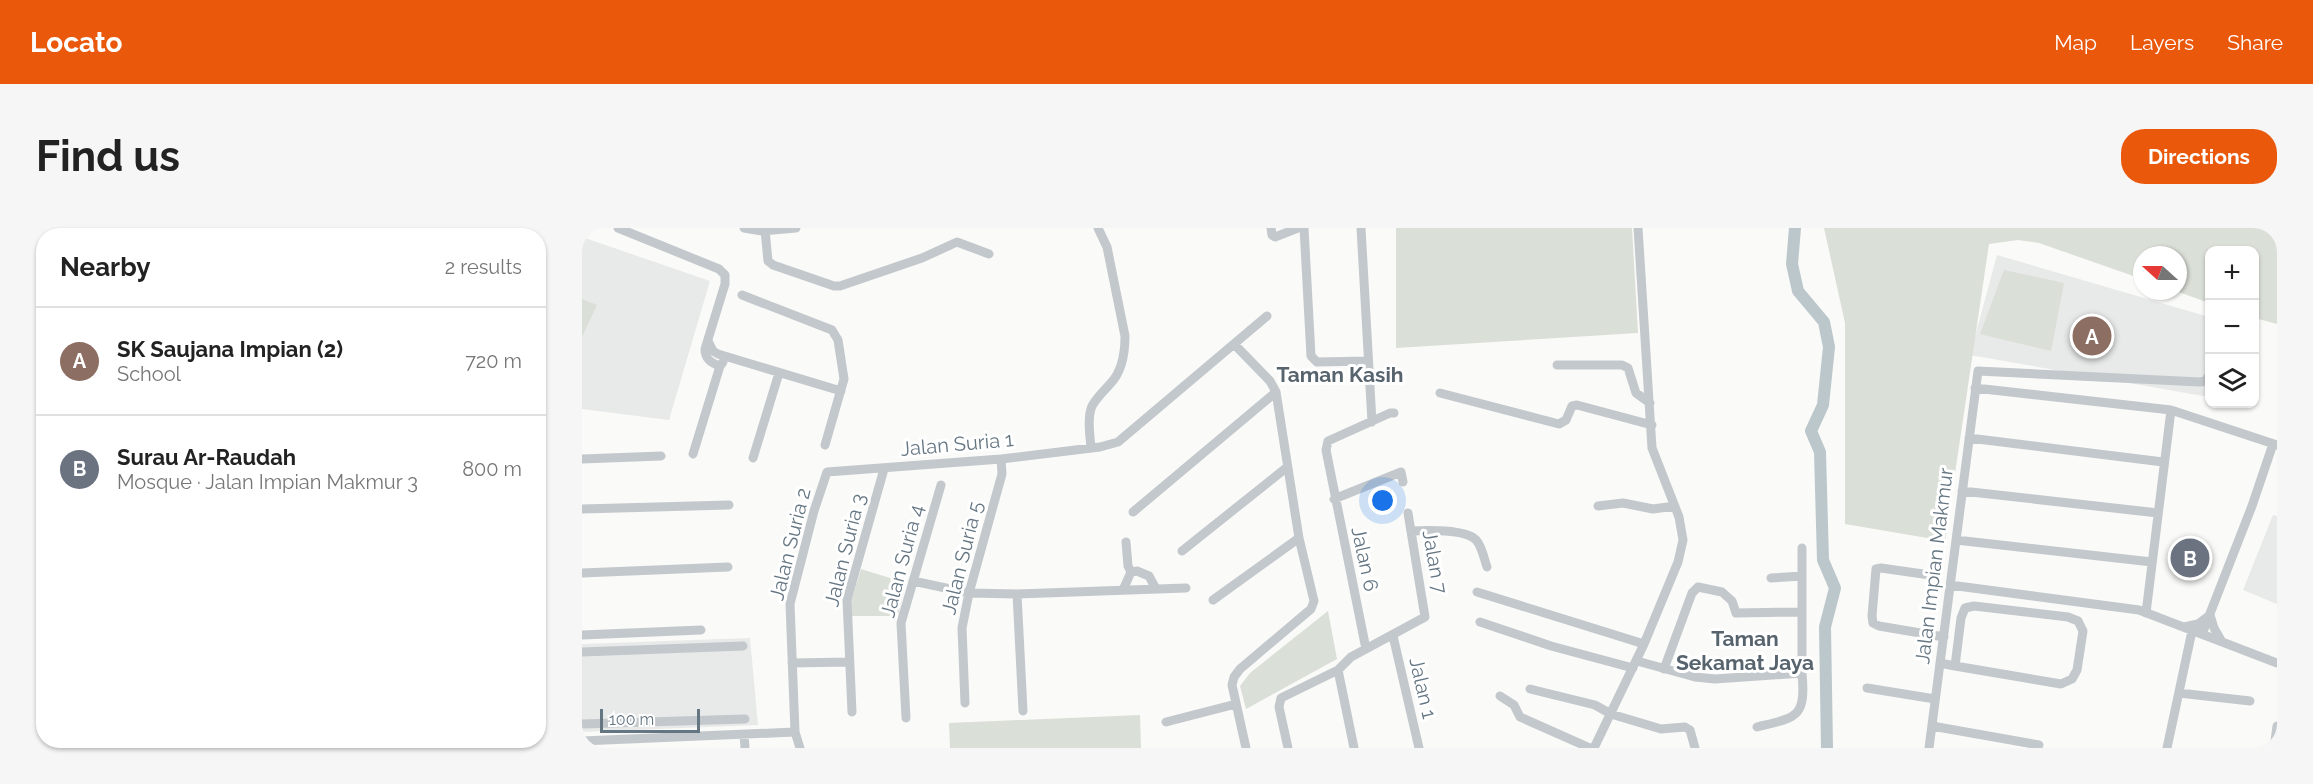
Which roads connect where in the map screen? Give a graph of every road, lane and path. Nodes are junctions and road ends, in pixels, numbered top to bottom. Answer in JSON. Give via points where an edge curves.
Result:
{"nodes":[{"id":1,"x":618,"y":228,"type":"edge"},
{"id":2,"x":744,"y":228,"type":"edge"},
{"id":3,"x":795,"y":228,"type":"edge"},
{"id":4,"x":1098,"y":228,"type":"edge"},
{"id":5,"x":1298,"y":228,"type":"edge"},
{"id":6,"x":1304,"y":228,"type":"edge"},
{"id":7,"x":1361,"y":228,"type":"edge"},
{"id":8,"x":1638,"y":228,"type":"edge"},
{"id":9,"x":765,"y":230,"type":"junction"},
{"id":10,"x":641,"y":232,"type":"edge"},
{"id":11,"x":1273,"y":233,"type":"edge"},
{"id":12,"x":989,"y":254,"type":"dead end"},
{"id":13,"x":742,"y":295,"type":"dead end"},
{"id":14,"x":1267,"y":316,"type":"dead end"},
{"id":15,"x":708,"y":341,"type":"junction"},
{"id":16,"x":1234,"y":344,"type":"junction"},
{"id":17,"x":732,"y":358,"type":"junction"},
{"id":18,"x":1368,"y":361,"type":"junction"},
{"id":19,"x":1557,"y":365,"type":"dead end"},
{"id":20,"x":720,"y":366,"type":"junction"},
{"id":21,"x":779,"y":374,"type":"junction"},
{"id":22,"x":2205,"y":381,"type":"edge"},
{"id":23,"x":1975,"y":388,"type":"junction"},
{"id":24,"x":841,"y":391,"type":"junction"},
{"id":25,"x":1276,"y":392,"type":"junction"},
{"id":26,"x":1440,"y":393,"type":"dead end"},
{"id":27,"x":1650,"y":403,"type":"junction"},
{"id":28,"x":2171,"y":410,"type":"junction"},
{"id":29,"x":1394,"y":413,"type":"dead end"},
{"id":30,"x":1372,"y":422,"type":"junction"},
{"id":31,"x":1652,"y":425,"type":"junction"},
{"id":32,"x":1969,"y":438,"type":"junction"},
{"id":33,"x":2275,"y":444,"type":"edge"},
{"id":34,"x":825,"y":445,"type":"dead end"},
{"id":35,"x":1090,"y":448,"type":"junction"},
{"id":36,"x":693,"y":454,"type":"dead end"},
{"id":37,"x":661,"y":456,"type":"dead end"},
{"id":38,"x":753,"y":458,"type":"dead end"},
{"id":39,"x":582,"y":459,"type":"edge"},
{"id":40,"x":1001,"y":459,"type":"junction"},
{"id":41,"x":2163,"y":462,"type":"junction"},
{"id":42,"x":1286,"y":468,"type":"junction"},
{"id":43,"x":884,"y":469,"type":"junction"},
{"id":44,"x":827,"y":472,"type":"joint"},
{"id":45,"x":1403,"y":482,"type":"dead end"},
{"id":46,"x":941,"y":485,"type":"dead end"},
{"id":47,"x":1962,"y":491,"type":"junction"},
{"id":48,"x":1334,"y":499,"type":"junction"},
{"id":49,"x":729,"y":506,"type":"dead end"},
{"id":50,"x":1598,"y":506,"type":"dead end"},
{"id":51,"x":1675,"y":506,"type":"junction"},
{"id":52,"x":582,"y":509,"type":"edge"},
{"id":53,"x":1133,"y":512,"type":"dead end"},
{"id":54,"x":1408,"y":513,"type":"dead end"},
{"id":55,"x":2158,"y":513,"type":"junction"},
{"id":56,"x":1411,"y":531,"type":"junction"},
{"id":57,"x":1299,"y":538,"type":"junction"},
{"id":58,"x":1956,"y":540,"type":"junction"},
{"id":59,"x":1125,"y":542,"type":"dead end"},
{"id":60,"x":1802,"y":548,"type":"dead end"},
{"id":61,"x":1182,"y":551,"type":"dead end"},
{"id":62,"x":2152,"y":562,"type":"junction"},
{"id":63,"x":729,"y":567,"type":"dead end"},
{"id":64,"x":1487,"y":567,"type":"dead end"},
{"id":65,"x":1952,"y":570,"type":"junction"},
{"id":66,"x":1131,"y":572,"type":"junction"},
{"id":67,"x":582,"y":573,"type":"edge"},
{"id":68,"x":1929,"y":575,"type":"dead end"},
{"id":69,"x":1802,"y":576,"type":"junction"},
{"id":70,"x":1771,"y":578,"type":"dead end"},
{"id":71,"x":914,"y":581,"type":"junction"},
{"id":72,"x":1950,"y":585,"type":"junction"},
{"id":73,"x":1968,"y":587,"type":"junction"},
{"id":74,"x":1186,"y":588,"type":"dead end"},
{"id":75,"x":1156,"y":589,"type":"junction"},
{"id":76,"x":1123,"y":590,"type":"junction"},
{"id":77,"x":1477,"y":592,"type":"dead end"},
{"id":78,"x":969,"y":593,"type":"junction"},
{"id":79,"x":1017,"y":594,"type":"junction"},
{"id":80,"x":1213,"y":600,"type":"dead end"},
{"id":81,"x":1948,"y":601,"type":"junction"},
{"id":82,"x":1802,"y":612,"type":"junction"},
{"id":83,"x":2146,"y":613,"type":"junction"},
{"id":84,"x":2210,"y":615,"type":"junction"},
{"id":85,"x":1480,"y":622,"type":"dead end"},
{"id":86,"x":2188,"y":629,"type":"junction"},
{"id":87,"x":701,"y":630,"type":"dead end"},
{"id":88,"x":686,"y":631,"type":"junction"},
{"id":89,"x":2202,"y":634,"type":"junction"},
{"id":90,"x":582,"y":635,"type":"edge"},
{"id":91,"x":1393,"y":636,"type":"junction"},
{"id":92,"x":1944,"y":638,"type":"junction"},
{"id":93,"x":2222,"y":642,"type":"junction"},
{"id":94,"x":1644,"y":644,"type":"junction"},
{"id":95,"x":743,"y":646,"type":"dead end"},
{"id":96,"x":687,"y":647,"type":"junction"},
{"id":97,"x":1366,"y":648,"type":"junction"},
{"id":98,"x":582,"y":652,"type":"edge"},
{"id":99,"x":849,"y":662,"type":"junction"},
{"id":100,"x":792,"y":663,"type":"junction"},
{"id":101,"x":1940,"y":663,"type":"junction"},
{"id":102,"x":2277,"y":663,"type":"edge"},
{"id":103,"x":1635,"y":665,"type":"junction"},
{"id":104,"x":1955,"y":666,"type":"junction"},
{"id":105,"x":1664,"y":669,"type":"junction"},
{"id":106,"x":1338,"y":670,"type":"junction"},
{"id":107,"x":1802,"y":673,"type":"junction"},
{"id":108,"x":1867,"y":688,"type":"dead end"},
{"id":109,"x":1530,"y":689,"type":"dead end"},
{"id":110,"x":2179,"y":693,"type":"junction"},
{"id":111,"x":1500,"y":696,"type":"dead end"},
{"id":112,"x":1935,"y":699,"type":"junction"},
{"id":113,"x":2250,"y":701,"type":"dead end"},
{"id":114,"x":965,"y":702,"type":"dead end"},
{"id":115,"x":1236,"y":704,"type":"junction"},
{"id":116,"x":1023,"y":711,"type":"dead end"},
{"id":117,"x":852,"y":712,"type":"dead end"},
{"id":118,"x":1611,"y":714,"type":"junction"},
{"id":119,"x":906,"y":718,"type":"dead end"},
{"id":120,"x":745,"y":719,"type":"dead end"},
{"id":121,"x":702,"y":720,"type":"junction"},
{"id":122,"x":1166,"y":722,"type":"dead end"},
{"id":123,"x":582,"y":724,"type":"edge"},
{"id":124,"x":1932,"y":726,"type":"junction"},
{"id":125,"x":2277,"y":726,"type":"edge"},
{"id":126,"x":1757,"y":727,"type":"dead end"},
{"id":127,"x":795,"y":732,"type":"junction"},
{"id":128,"x":744,"y":735,"type":"junction"},
{"id":129,"x":703,"y":736,"type":"junction"},
{"id":130,"x":691,"y":737,"type":"junction"},
{"id":131,"x":582,"y":741,"type":"edge"},
{"id":132,"x":2039,"y":745,"type":"dead end"},
{"id":133,"x":691,"y":748,"type":"edge"},
{"id":134,"x":745,"y":748,"type":"edge"},
{"id":135,"x":800,"y":748,"type":"edge"},
{"id":136,"x":1246,"y":748,"type":"edge"},
{"id":137,"x":1288,"y":748,"type":"edge"},
{"id":138,"x":1354,"y":748,"type":"edge"},
{"id":139,"x":1419,"y":748,"type":"edge"},
{"id":140,"x":1592,"y":748,"type":"edge"},
{"id":141,"x":1695,"y":748,"type":"edge"},
{"id":142,"x":1929,"y":748,"type":"edge"},
{"id":143,"x":2167,"y":748,"type":"edge"},
{"id":144,"x":2274,"y":748,"type":"edge"}],
"edges":[{"from":1,"to":10,"type":"street"},
{"from":2,"to":9,"type":"street"},
{"from":3,"to":9,"type":"street"},
{"from":4,"to":35,"type":"street","via":[[1107,247],[1125,351],[1113,382],[1091,407]]},
{"from":5,"to":11,"type":"street"},
{"from":6,"to":18,"type":"street","via":[[1311,356],[1317,362]]},
{"from":7,"to":18,"type":"street"},
{"from":8,"to":27,"type":"street"},
{"from":9,"to":12,"type":"street","via":[[765,251],[773,265],[840,286],[957,242]]},
{"from":10,"to":15,"type":"street","via":[[719,269],[724,275],[725,284]]},
{"from":13,"to":24,"type":"street","via":[[832,330],[838,340],[844,379]]},
{"from":14,"to":16,"type":"street","name":"Jalan Suria 1"},
{"from":15,"to":17,"type":"street","via":[[713,351]]},
{"from":15,"to":20,"type":"street","via":[[705,355]]},
{"from":16,"to":25,"type":"street"},
{"from":16,"to":35,"type":"street","name":"Jalan Suria 1","via":[[1118,442]]},
{"from":17,"to":20,"type":"street"},
{"from":17,"to":21,"type":"street"},
{"from":18,"to":30,"type":"street"},
{"from":19,"to":27,"type":"street","via":[[1622,365],[1628,368],[1636,393]]},
{"from":20,"to":36,"type":"street"},
{"from":21,"to":24,"type":"street"},
{"from":21,"to":38,"type":"street"},
{"from":22,"to":23,"type":"street","name":"Jalan Impian Makmur","via":[[1978,371]]},
{"from":23,"to":28,"type":"street"},
{"from":23,"to":32,"type":"street","name":"Jalan Impian Makmur"},
{"from":24,"to":34,"type":"street"},
{"from":25,"to":42,"type":"street"},
{"from":25,"to":53,"type":"street"},
{"from":26,"to":31,"type":"street","via":[[1559,424],[1566,420],[1572,405],[1577,405]]},
{"from":27,"to":31,"type":"street"},
{"from":28,"to":33,"type":"street"},
{"from":28,"to":41,"type":"street"},
{"from":29,"to":30,"type":"street"},
{"from":30,"to":48,"type":"street","name":"Jalan 6","via":[[1328,441]]},
{"from":31,"to":51,"type":"street","via":[[1652,448]]},
{"from":32,"to":41,"type":"street"},
{"from":32,"to":47,"type":"street","name":"Jalan Impian Makmur"},
{"from":33,"to":84,"type":"street"},
{"from":35,"to":40,"type":"street","name":"Jalan Suria 1"},
{"from":37,"to":39,"type":"street"},
{"from":40,"to":43,"type":"street","name":"Jalan Suria 1"},
{"from":40,"to":78,"type":"street","name":"Jalan Suria 5","via":[[1002,474]]},
{"from":41,"to":55,"type":"street"},
{"from":42,"to":57,"type":"street"},
{"from":42,"to":61,"type":"street"},
{"from":43,"to":44,"type":"street","name":"Jalan Suria 1"},
{"from":43,"to":99,"type":"street","name":"Jalan Suria 3","via":[[848,600]]},
{"from":44,"to":100,"type":"street","name":"Jalan Suria 2","via":[[790,604]]},
{"from":45,"to":48,"type":"street","via":[[1401,472]]},
{"from":46,"to":71,"type":"street","name":"Jalan Suria 4"},
{"from":47,"to":55,"type":"street"},
{"from":47,"to":58,"type":"street","name":"Jalan Impian Makmur"},
{"from":48,"to":97,"type":"street","name":"Jalan 6"},
{"from":49,"to":52,"type":"street"},
{"from":50,"to":51,"type":"street"},
{"from":51,"to":94,"type":"street","via":[[1683,540],[1678,562]]},
{"from":54,"to":56,"type":"street","name":"Jalan 7"},
{"from":55,"to":62,"type":"street"},
{"from":56,"to":64,"type":"street","via":[[1437,530],[1471,536],[1477,541]]},
{"from":56,"to":91,"type":"street","name":"Jalan 7","via":[[1425,617]]},
{"from":57,"to":80,"type":"street"},
{"from":57,"to":115,"type":"street","via":[[1314,601],[1311,609],[1240,669],[1232,685]]},
{"from":58,"to":62,"type":"street"},
{"from":58,"to":65,"type":"street","name":"Jalan Impian Makmur"},
{"from":59,"to":66,"type":"street"},
{"from":60,"to":69,"type":"street"},
{"from":62,"to":83,"type":"street"},
{"from":63,"to":67,"type":"street"},
{"from":65,"to":72,"type":"street","name":"Jalan Impian Makmur"},
{"from":65,"to":73,"type":"street"},
{"from":66,"to":75,"type":"street","via":[[1149,576]]},
{"from":66,"to":76,"type":"street"},
{"from":68,"to":92,"type":"street","via":[[1876,569],[1873,623]]},
{"from":69,"to":70,"type":"street"},
{"from":69,"to":82,"type":"street"},
{"from":71,"to":78,"type":"street"},
{"from":71,"to":119,"type":"street","name":"Jalan Suria 4","via":[[902,619]]},
{"from":72,"to":73,"type":"street"},
{"from":72,"to":81,"type":"street","name":"Jalan Impian Makmur"},
{"from":73,"to":81,"type":"street"},
{"from":73,"to":83,"type":"street"},
{"from":74,"to":75,"type":"street"},
{"from":75,"to":76,"type":"street"},
{"from":76,"to":79,"type":"street"},
{"from":77,"to":94,"type":"street"},
{"from":78,"to":79,"type":"street"},
{"from":78,"to":114,"type":"street","name":"Jalan Suria 5","via":[[962,628]]},
{"from":79,"to":116,"type":"street"},
{"from":81,"to":92,"type":"street","name":"Jalan Impian Makmur"},
{"from":82,"to":105,"type":"street","via":[[1736,613],[1732,601],[1722,592],[1696,588]]},
{"from":82,"to":107,"type":"street"},
{"from":83,"to":86,"type":"street"},
{"from":84,"to":86,"type":"street"},
{"from":84,"to":89,"type":"street"},
{"from":84,"to":93,"type":"street"},
{"from":85,"to":103,"type":"street","via":[[1551,646]]},
{"from":86,"to":89,"type":"street"},
{"from":86,"to":110,"type":"street"},
{"from":87,"to":88,"type":"street"},
{"from":88,"to":90,"type":"street"},
{"from":88,"to":96,"type":"street"},
{"from":89,"to":93,"type":"street"},
{"from":91,"to":97,"type":"street"},
{"from":91,"to":139,"type":"street","name":"Jalan 1"},
{"from":92,"to":101,"type":"street","name":"Jalan Impian Makmur"},
{"from":93,"to":102,"type":"street"},
{"from":94,"to":103,"type":"street"},
{"from":95,"to":96,"type":"street"},
{"from":96,"to":98,"type":"street"},
{"from":97,"to":106,"type":"street"},
{"from":99,"to":100,"type":"street"},
{"from":99,"to":117,"type":"street","name":"Jalan Suria 3"},
{"from":100,"to":127,"type":"street","name":"Jalan Suria 2"},
{"from":101,"to":104,"type":"street"},
{"from":101,"to":112,"type":"street","name":"Jalan Impian Makmur"},
{"from":103,"to":105,"type":"street"},
{"from":103,"to":118,"type":"street"},
{"from":104,"to":104,"type":"street","via":[[1965,608],[2068,617],[2078,621],[2083,631],[2077,670],[2072,679],[2061,684]]},
{"from":105,"to":107,"type":"street","via":[[1715,679]]},
{"from":106,"to":137,"type":"street","via":[[1281,698],[1279,707]]},
{"from":106,"to":138,"type":"street"},
{"from":107,"to":126,"type":"street","via":[[1803,702],[1795,714]]},
{"from":108,"to":112,"type":"street"},
{"from":109,"to":118,"type":"street","via":[[1595,705]]},
{"from":110,"to":113,"type":"street"},
{"from":110,"to":143,"type":"street"},
{"from":111,"to":140,"type":"street","via":[[1514,705],[1520,717]]},
{"from":112,"to":124,"type":"street","name":"Jalan Impian Makmur"},
{"from":115,"to":122,"type":"street"},
{"from":115,"to":136,"type":"street"},
{"from":118,"to":140,"type":"street"},
{"from":118,"to":141,"type":"street","via":[[1661,729],[1685,727],[1690,730]]},
{"from":120,"to":121,"type":"street"},
{"from":121,"to":123,"type":"street"},
{"from":121,"to":129,"type":"street"},
{"from":124,"to":132,"type":"street"},
{"from":124,"to":142,"type":"street","name":"Jalan Impian Makmur"},
{"from":125,"to":144,"type":"street"},
{"from":127,"to":128,"type":"street"},
{"from":127,"to":135,"type":"street","name":"Jalan Suria 2"},
{"from":128,"to":129,"type":"street"},
{"from":128,"to":134,"type":"street"},
{"from":129,"to":130,"type":"street"},
{"from":130,"to":131,"type":"street"},
{"from":130,"to":133,"type":"street"}]}
